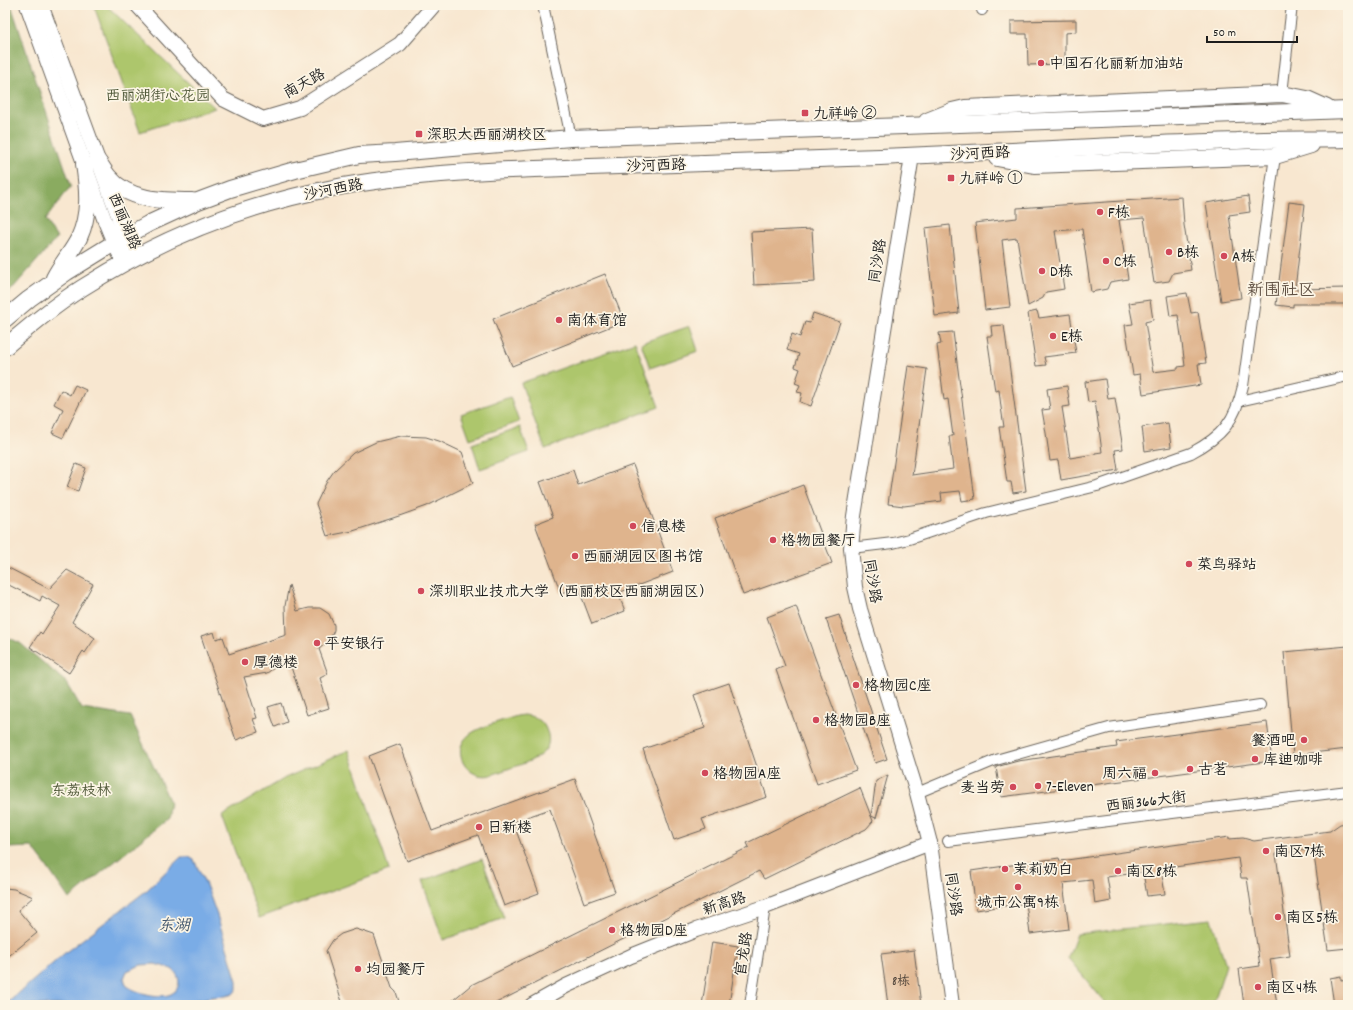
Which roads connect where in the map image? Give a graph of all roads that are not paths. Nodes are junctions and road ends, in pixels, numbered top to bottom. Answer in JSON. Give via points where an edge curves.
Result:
{"nodes":[{"id":1,"x":27,"y":5,"type":"edge"},
{"id":2,"x":41,"y":5,"type":"edge"},
{"id":3,"x":137,"y":5,"type":"edge"},
{"id":4,"x":434,"y":5,"type":"edge"},
{"id":5,"x":543,"y":5,"type":"edge"},
{"id":6,"x":1292,"y":5,"type":"edge"},
{"id":7,"x":1282,"y":94,"type":"junction"},
{"id":8,"x":1340,"y":110,"type":"edge"},
{"id":9,"x":918,"y":126,"type":"junction"},
{"id":10,"x":571,"y":138,"type":"junction"},
{"id":11,"x":1342,"y":139,"type":"edge"},
{"id":12,"x":972,"y":153,"type":"junction"},
{"id":13,"x":912,"y":156,"type":"junction"},
{"id":14,"x":1274,"y":156,"type":"junction"},
{"id":15,"x":91,"y":162,"type":"junction"},
{"id":16,"x":198,"y":201,"type":"junction"},
{"id":17,"x":119,"y":240,"type":"junction"},
{"id":18,"x":124,"y":263,"type":"junction"},
{"id":19,"x":51,"y":284,"type":"junction"},
{"id":20,"x":5,"y":319,"type":"edge"},
{"id":21,"x":5,"y":347,"type":"edge"},
{"id":22,"x":1348,"y":376,"type":"edge"},
{"id":23,"x":1239,"y":401,"type":"junction"},
{"id":24,"x":851,"y":548,"type":"junction"},
{"id":25,"x":1260,"y":705,"type":"dead end"},
{"id":26,"x":1348,"y":791,"type":"edge"},
{"id":27,"x":917,"y":793,"type":"junction"},
{"id":28,"x":948,"y":841,"type":"dead end"},
{"id":29,"x":930,"y":843,"type":"junction"},
{"id":30,"x":765,"y":907,"type":"junction"},
{"id":31,"x":532,"y":1005,"type":"edge"},
{"id":32,"x":750,"y":1005,"type":"edge"},
{"id":33,"x":952,"y":1005,"type":"edge"}],
"edges":[{"from":1,"to":15,"type":"street","name":"西丽湖路"},
{"from":2,"to":15,"type":"street","name":"西丽湖路"},
{"from":3,"to":4,"type":"street","name":"南天路","via":[[223,99],[263,119],[300,108],[400,44]]},
{"from":5,"to":10,"type":"street"},
{"from":6,"to":7,"type":"street"},
{"from":7,"to":8,"type":"main road"},
{"from":7,"to":9,"type":"main road","via":[[965,108]]},
{"from":8,"to":9,"type":"main road","name":"沙河西路"},
{"from":9,"to":10,"type":"main road","name":"沙河西路"},
{"from":10,"to":16,"type":"main road","name":"沙河西路","via":[[360,155],[262,179]]},
{"from":11,"to":12,"type":"main road","name":"沙河西路","via":[[1237,140]]},
{"from":11,"to":14,"type":"main road"},
{"from":12,"to":13,"type":"main road","name":"沙河西路"},
{"from":12,"to":14,"type":"main road","via":[[1034,165]]},
{"from":13,"to":18,"type":"main road","name":"沙河西路","via":[[500,170],[398,178],[301,195],[238,213],[177,237]]},
{"from":13,"to":24,"type":"street","name":"同沙路"},
{"from":14,"to":23,"type":"street","via":[[1246,367]]},
{"from":15,"to":16,"type":"main road","via":[[121,188],[136,196],[153,200]]},
{"from":15,"to":17,"type":"street","name":"西丽湖路","via":[[118,215]]},
{"from":15,"to":19,"type":"main road","via":[[85,222],[79,238]]},
{"from":16,"to":17,"type":"main road","name":"沙河西路"},
{"from":17,"to":18,"type":"street","name":"西丽湖路"},
{"from":17,"to":19,"type":"main road","name":"沙河西路"},
{"from":18,"to":21,"type":"main road","name":"沙河西路","via":[[42,316]]},
{"from":19,"to":20,"type":"main road","name":"沙河西路"},
{"from":22,"to":23,"type":"street"},
{"from":23,"to":24,"type":"street","via":[[1234,415],[1222,431],[1205,446],[1191,453],[1097,486],[986,513],[909,539]]},
{"from":24,"to":27,"type":"street","name":"同沙路","via":[[860,609]]},
{"from":25,"to":27,"type":"street","via":[[1085,734],[996,760]]},
{"from":26,"to":28,"type":"street","name":"西丽366大街"},
{"from":27,"to":29,"type":"street","name":"同沙路"},
{"from":29,"to":30,"type":"street","name":"新高路"},
{"from":29,"to":33,"type":"street","name":"同沙路"},
{"from":30,"to":31,"type":"street","name":"新高路","via":[[696,930],[631,956],[578,980]]},
{"from":30,"to":32,"type":"street","name":"官龙路"}]}
